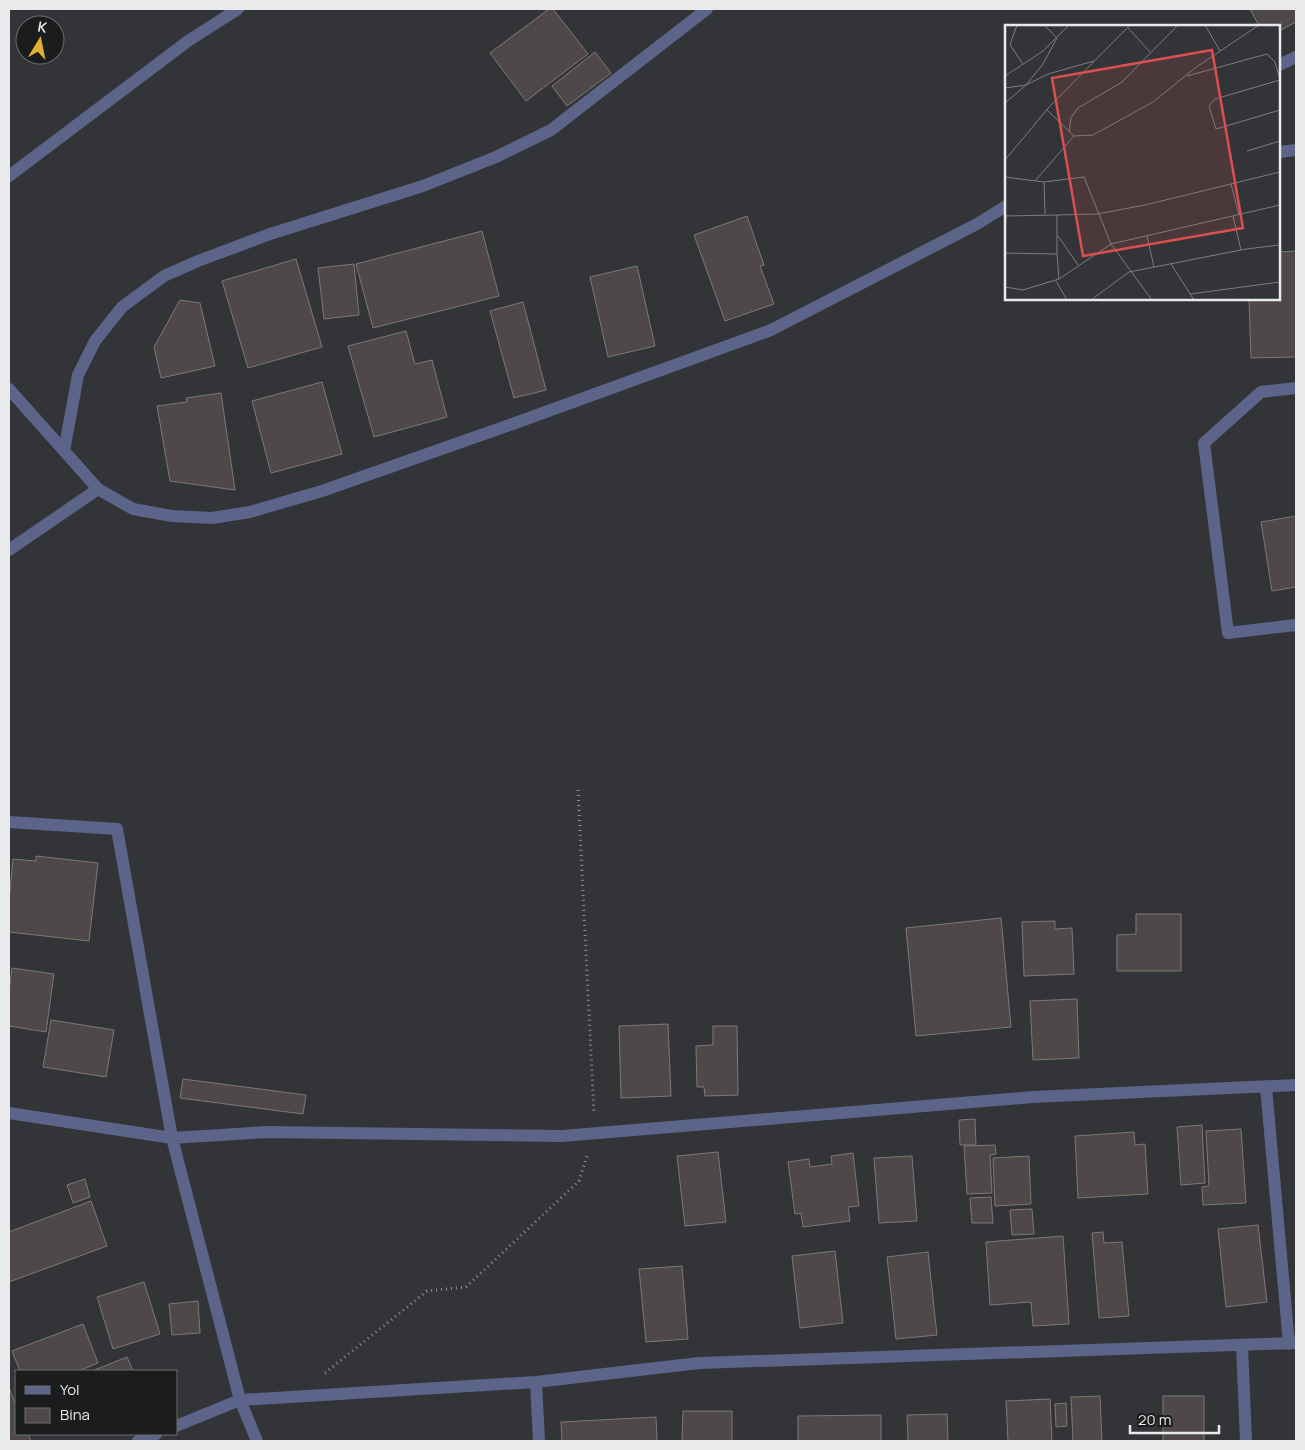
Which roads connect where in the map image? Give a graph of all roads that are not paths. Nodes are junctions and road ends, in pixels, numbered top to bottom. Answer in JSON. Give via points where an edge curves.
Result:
{"nodes":[{"id":1,"x":238,"y":9,"type":"edge"},
{"id":2,"x":708,"y":9,"type":"edge"},
{"id":3,"x":1296,"y":57,"type":"edge"},
{"id":4,"x":1280,"y":65,"type":"edge"},
{"id":5,"x":1296,"y":150,"type":"edge"},
{"id":6,"x":1280,"y":152,"type":"edge"},
{"id":7,"x":9,"y":176,"type":"edge"},
{"id":8,"x":1005,"y":207,"type":"edge"},
{"id":9,"x":1296,"y":388,"type":"edge"},
{"id":10,"x":9,"y":389,"type":"edge"},
{"id":11,"x":64,"y":451,"type":"junction"},
{"id":12,"x":98,"y":489,"type":"junction"},
{"id":13,"x":9,"y":550,"type":"edge"},
{"id":14,"x":1296,"y":626,"type":"edge"},
{"id":15,"x":9,"y":822,"type":"edge"},
{"id":16,"x":1296,"y":1085,"type":"edge"},
{"id":17,"x":1266,"y":1087,"type":"junction"},
{"id":18,"x":9,"y":1113,"type":"edge"},
{"id":19,"x":172,"y":1138,"type":"junction"},
{"id":20,"x":1293,"y":1343,"type":"edge"},
{"id":21,"x":1242,"y":1345,"type":"junction"},
{"id":22,"x":536,"y":1382,"type":"junction"},
{"id":23,"x":240,"y":1400,"type":"junction"},
{"id":24,"x":178,"y":1425,"type":"edge"},
{"id":25,"x":153,"y":1435,"type":"edge"},
{"id":26,"x":138,"y":1441,"type":"edge"},
{"id":27,"x":257,"y":1441,"type":"edge"},
{"id":28,"x":539,"y":1441,"type":"edge"},
{"id":29,"x":1246,"y":1441,"type":"edge"}],
"edges":[{"from":1,"to":7,"type":"street","via":[[188,41]]},
{"from":2,"to":11,"type":"street","via":[[551,130],[496,157],[423,186],[270,234],[164,276],[122,307],[95,341],[78,375]]},
{"from":3,"to":4,"type":"street"},
{"from":5,"to":6,"type":"street"},
{"from":8,"to":12,"type":"street","via":[[771,330],[322,491],[250,512],[212,518],[172,516],[133,509]]},
{"from":9,"to":14,"type":"street","via":[[1261,392],[1204,444],[1228,633]]},
{"from":10,"to":11,"type":"street"},
{"from":11,"to":12,"type":"street"},
{"from":12,"to":13,"type":"street"},
{"from":15,"to":19,"type":"street","via":[[117,829]]},
{"from":16,"to":17,"type":"street"},
{"from":17,"to":19,"type":"street","via":[[1033,1097],[562,1136],[267,1132]]},
{"from":17,"to":20,"type":"street"},
{"from":18,"to":19,"type":"street"},
{"from":19,"to":23,"type":"street"},
{"from":20,"to":21,"type":"street"},
{"from":21,"to":22,"type":"street","via":[[699,1363]]},
{"from":21,"to":29,"type":"street"},
{"from":22,"to":23,"type":"street"},
{"from":22,"to":28,"type":"street"},
{"from":23,"to":24,"type":"street"},
{"from":23,"to":27,"type":"street"},
{"from":25,"to":26,"type":"street"}]}
